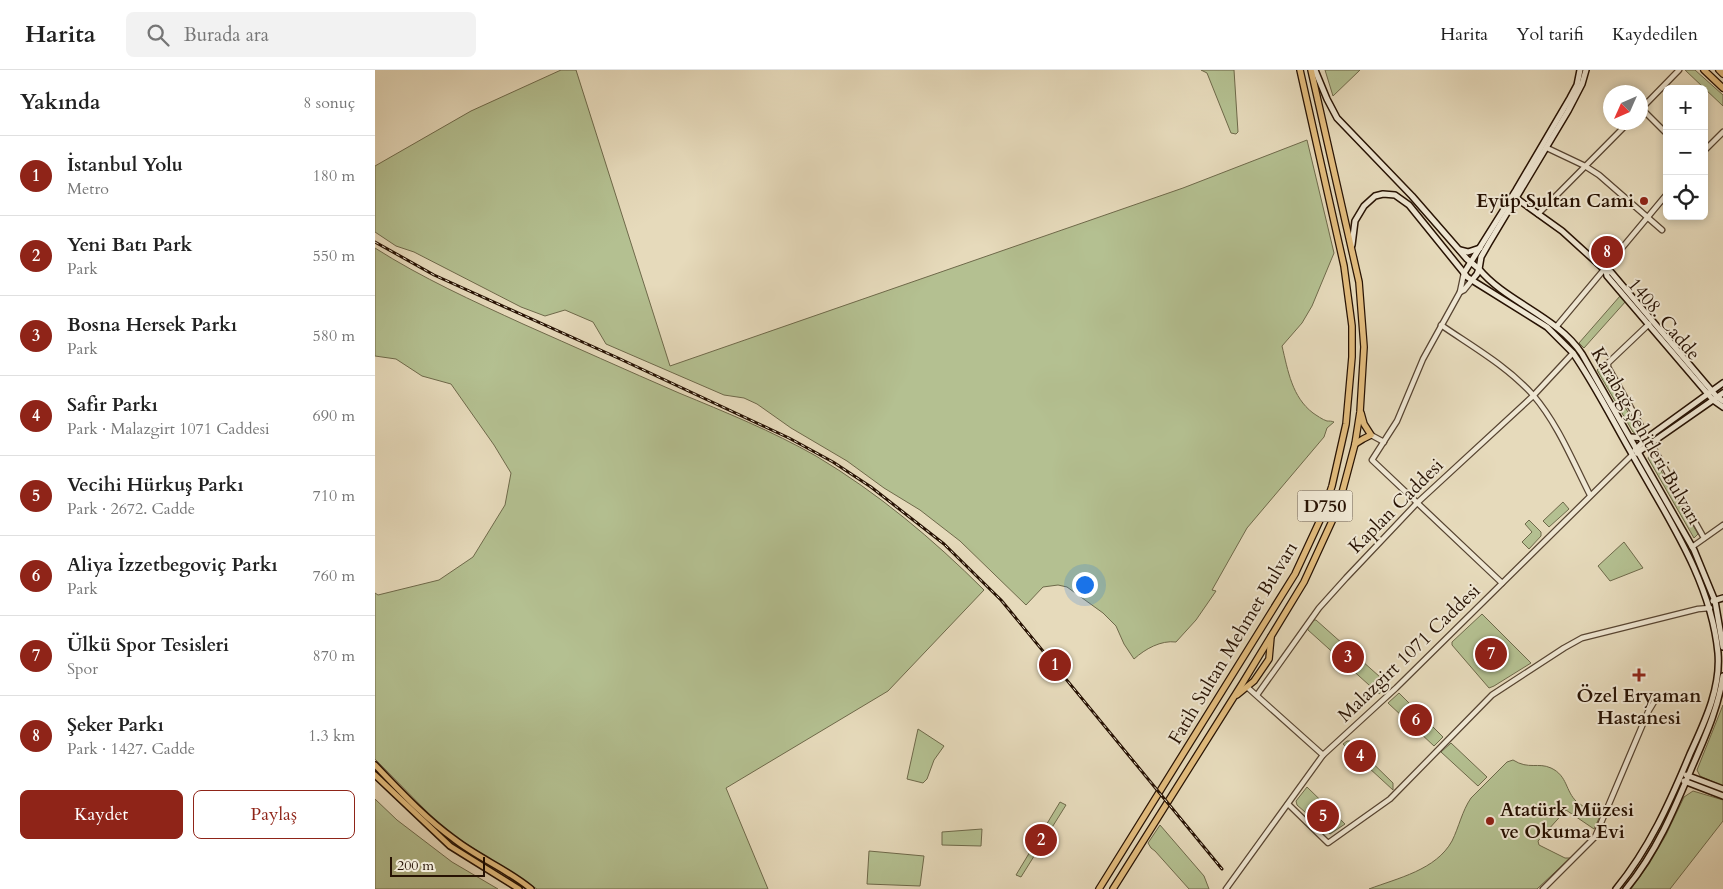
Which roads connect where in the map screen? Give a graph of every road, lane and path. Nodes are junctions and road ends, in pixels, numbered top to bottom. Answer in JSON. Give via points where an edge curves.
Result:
{"nodes":[{"id":1,"x":1299,"y":70,"type":"edge"},
{"id":2,"x":1311,"y":70,"type":"edge"},
{"id":3,"x":1315,"y":70,"type":"edge"},
{"id":4,"x":1580,"y":70,"type":"edge"},
{"id":5,"x":1586,"y":70,"type":"edge"},
{"id":6,"x":1679,"y":70,"type":"edge"},
{"id":7,"x":1704,"y":70,"type":"edge"},
{"id":8,"x":1719,"y":70,"type":"edge"},
{"id":9,"x":1723,"y":74,"type":"edge"},
{"id":10,"x":1723,"y":88,"type":"edge"},
{"id":11,"x":1648,"y":102,"type":"edge"},
{"id":12,"x":1648,"y":116,"type":"edge"},
{"id":13,"x":1621,"y":130,"type":"edge"},
{"id":14,"x":1663,"y":130,"type":"edge"},
{"id":15,"x":1723,"y":132,"type":"edge"},
{"id":16,"x":1544,"y":147,"type":"junction"},
{"id":17,"x":1708,"y":147,"type":"edge"},
{"id":18,"x":1585,"y":166,"type":"junction"},
{"id":19,"x":1517,"y":198,"type":"junction"},
{"id":20,"x":1663,"y":198,"type":"edge"},
{"id":21,"x":1539,"y":214,"type":"junction"},
{"id":22,"x":1646,"y":217,"type":"junction"},
{"id":23,"x":1662,"y":230,"type":"dead end"},
{"id":24,"x":1352,"y":246,"type":"junction"},
{"id":25,"x":1457,"y":248,"type":"junction"},
{"id":26,"x":1481,"y":248,"type":"junction"},
{"id":27,"x":1471,"y":264,"type":"junction"},
{"id":28,"x":1479,"y":269,"type":"junction"},
{"id":29,"x":1605,"y":270,"type":"junction"},
{"id":30,"x":1464,"y":274,"type":"junction"},
{"id":31,"x":1472,"y":280,"type":"junction"},
{"id":32,"x":1460,"y":292,"type":"junction"},
{"id":33,"x":1649,"y":324,"type":"junction"},
{"id":34,"x":1441,"y":325,"type":"junction"},
{"id":35,"x":1556,"y":327,"type":"junction"},
{"id":36,"x":1573,"y":353,"type":"junction"},
{"id":37,"x":1723,"y":383,"type":"edge"},
{"id":38,"x":1710,"y":393,"type":"junction"},
{"id":39,"x":1723,"y":393,"type":"edge"},
{"id":40,"x":1533,"y":396,"type":"junction"},
{"id":41,"x":1715,"y":398,"type":"junction"},
{"id":42,"x":1723,"y":401,"type":"edge"},
{"id":43,"x":1723,"y":407,"type":"edge"},
{"id":44,"x":1360,"y":412,"type":"junction"},
{"id":45,"x":1371,"y":435,"type":"junction"},
{"id":46,"x":1630,"y":437,"type":"junction"},
{"id":47,"x":1647,"y":438,"type":"junction"},
{"id":48,"x":1384,"y":442,"type":"junction"},
{"id":49,"x":1355,"y":444,"type":"junction"},
{"id":50,"x":1651,"y":444,"type":"junction"},
{"id":51,"x":1637,"y":450,"type":"junction"},
{"id":52,"x":1632,"y":455,"type":"junction"},
{"id":53,"x":1590,"y":496,"type":"junction"},
{"id":54,"x":1417,"y":503,"type":"junction"},
{"id":55,"x":1723,"y":525,"type":"edge"},
{"id":56,"x":1704,"y":538,"type":"junction"},
{"id":57,"x":1693,"y":546,"type":"junction"},
{"id":58,"x":1502,"y":584,"type":"junction"},
{"id":59,"x":1723,"y":598,"type":"edge"},
{"id":60,"x":1716,"y":603,"type":"junction"},
{"id":61,"x":1723,"y":604,"type":"edge"},
{"id":62,"x":1709,"y":606,"type":"junction"},
{"id":63,"x":1271,"y":636,"type":"junction"},
{"id":64,"x":1723,"y":648,"type":"edge"},
{"id":65,"x":1723,"y":676,"type":"edge"},
{"id":66,"x":1247,"y":686,"type":"junction"},
{"id":67,"x":1257,"y":695,"type":"junction"},
{"id":68,"x":1231,"y":700,"type":"junction"},
{"id":69,"x":1654,"y":702,"type":"dead end"},
{"id":70,"x":1705,"y":720,"type":"junction"},
{"id":71,"x":1711,"y":723,"type":"junction"},
{"id":72,"x":1323,"y":755,"type":"junction"},
{"id":73,"x":375,"y":765,"type":"edge"},
{"id":74,"x":375,"y":776,"type":"edge"},
{"id":75,"x":1681,"y":776,"type":"junction"},
{"id":76,"x":1687,"y":779,"type":"junction"},
{"id":77,"x":1699,"y":787,"type":"junction"},
{"id":78,"x":1723,"y":789,"type":"edge"},
{"id":79,"x":1723,"y":796,"type":"edge"},
{"id":80,"x":1679,"y":797,"type":"junction"},
{"id":81,"x":1288,"y":804,"type":"junction"},
{"id":82,"x":519,"y":889,"type":"edge"},
{"id":83,"x":531,"y":889,"type":"edge"},
{"id":84,"x":1099,"y":889,"type":"edge"},
{"id":85,"x":1113,"y":889,"type":"edge"},
{"id":86,"x":1226,"y":889,"type":"edge"},
{"id":87,"x":1543,"y":889,"type":"edge"},
{"id":88,"x":1615,"y":889,"type":"edge"},
{"id":89,"x":1626,"y":889,"type":"edge"}],
"edges":[{"from":1,"to":84,"type":"highway","name":"Fatih Sultan Mehmet Bulvarı","number":"D750","via":[[1344,266],[1352,326],[1351,387],[1341,453],[1321,518],[1295,574]]},
{"from":2,"to":24,"type":"highway","name":"Fatih Sultan Mehmet Bulvarı","number":"D750"},
{"from":3,"to":25,"type":"main road","name":"Karabağ Şehitleri Bulvarı","via":[[1337,118]]},
{"from":4,"to":16,"type":"main road","via":[[1575,89]]},
{"from":5,"to":16,"type":"main road","via":[[1582,84]]},
{"from":6,"to":11,"type":"street"},
{"from":7,"to":10,"type":"highway"},
{"from":8,"to":9,"type":"highway"},
{"from":12,"to":14,"type":"street"},
{"from":13,"to":18,"type":"street"},
{"from":15,"to":17,"type":"street"},
{"from":16,"to":18,"type":"street"},
{"from":16,"to":19,"type":"main road"},
{"from":16,"to":26,"type":"main road"},
{"from":18,"to":21,"type":"street"},
{"from":18,"to":22,"type":"street"},
{"from":19,"to":21,"type":"main road","name":"1408. Cadde"},
{"from":19,"to":28,"type":"main road","via":[[1481,257]]},
{"from":20,"to":22,"type":"street"},
{"from":21,"to":29,"type":"main road","name":"1408. Cadde"},
{"from":22,"to":23,"type":"street"},
{"from":22,"to":29,"type":"street"},
{"from":24,"to":30,"type":"main road","name":"Karabağ Şehitleri Bulvarı","via":[[1355,221],[1364,206],[1375,196],[1395,195],[1409,205]]},
{"from":24,"to":44,"type":"highway","name":"Fatih Sultan Mehmet Bulvarı","number":"D750","via":[[1363,318]]},
{"from":25,"to":26,"type":"main road","via":[[1468,252]]},
{"from":25,"to":27,"type":"main road","name":"Karabağ Şehitleri Bulvarı"},
{"from":26,"to":27,"type":"main road"},
{"from":27,"to":28,"type":"main road","name":"Karabağ Şehitleri Bulvarı"},
{"from":27,"to":30,"type":"main road"},
{"from":28,"to":31,"type":"main road"},
{"from":28,"to":35,"type":"main road","name":"Karabağ Şehitleri Bulvarı","via":[[1489,280]]},
{"from":29,"to":33,"type":"main road","name":"1408. Cadde"},
{"from":29,"to":35,"type":"street"},
{"from":29,"to":38,"type":"main road","name":"1408. Cadde","via":[[1611,272]]},
{"from":30,"to":31,"type":"main road","name":"Karabağ Şehitleri Bulvarı"},
{"from":30,"to":32,"type":"street"},
{"from":31,"to":32,"type":"street"},
{"from":31,"to":36,"type":"main road","name":"Karabağ Şehitleri Bulvarı","via":[[1547,328]]},
{"from":32,"to":34,"type":"street"},
{"from":33,"to":38,"type":"main road","name":"1408. Cadde"},
{"from":33,"to":47,"type":"street","via":[[1607,365]]},
{"from":34,"to":40,"type":"street","via":[[1499,364]]},
{"from":34,"to":48,"type":"street"},
{"from":35,"to":46,"type":"main road","name":"Karabağ Şehitleri Bulvarı","via":[[1582,354]]},
{"from":36,"to":40,"type":"street","name":"Kaplan Caddesi"},
{"from":36,"to":52,"type":"main road","name":"Karabağ Şehitleri Bulvarı"},
{"from":37,"to":38,"type":"main road"},
{"from":38,"to":41,"type":"main road","name":"1408. Cadde"},
{"from":38,"to":47,"type":"main road"},
{"from":39,"to":41,"type":"main road"},
{"from":40,"to":53,"type":"street","via":[[1559,433]]},
{"from":40,"to":54,"type":"street","name":"Kaplan Caddesi"},
{"from":41,"to":42,"type":"main road","name":"1408. Cadde"},
{"from":41,"to":43,"type":"main road","name":"1408. Cadde"},
{"from":41,"to":50,"type":"main road"},
{"from":44,"to":45,"type":"highway"},
{"from":44,"to":49,"type":"highway","name":"Fatih Sultan Mehmet Bulvarı","number":"D750"},
{"from":45,"to":48,"type":"street"},
{"from":45,"to":49,"type":"highway"},
{"from":46,"to":47,"type":"main road"},
{"from":46,"to":51,"type":"main road","name":"Karabağ Şehitleri Bulvarı"},
{"from":47,"to":50,"type":"street"},
{"from":47,"to":51,"type":"main road"},
{"from":48,"to":54,"type":"street","via":[[1372,460]]},
{"from":49,"to":63,"type":"highway","name":"Fatih Sultan Mehmet Bulvarı","number":"D750","via":[[1337,508],[1323,543]]},
{"from":50,"to":51,"type":"main road"},
{"from":50,"to":56,"type":"street"},
{"from":51,"to":52,"type":"main road"},
{"from":51,"to":57,"type":"main road","name":"Karabağ Şehitleri Bulvarı"},
{"from":52,"to":53,"type":"street","name":"Malazgirt 1071 Caddesi"},
{"from":52,"to":62,"type":"main road","name":"Karabağ Şehitleri Bulvarı","via":[[1687,552]]},
{"from":53,"to":58,"type":"street","name":"Malazgirt 1071 Caddesi"},
{"from":54,"to":58,"type":"street"},
{"from":54,"to":67,"type":"street","name":"Kaplan Caddesi","via":[[1324,602]]},
{"from":55,"to":56,"type":"street"},
{"from":56,"to":57,"type":"street"},
{"from":57,"to":60,"type":"main road","name":"Karabağ Şehitleri Bulvarı"},
{"from":58,"to":72,"type":"street","name":"Malazgirt 1071 Caddesi"},
{"from":59,"to":60,"type":"main road"},
{"from":60,"to":61,"type":"main road"},
{"from":60,"to":62,"type":"main road"},
{"from":60,"to":64,"type":"main road","name":"Karabağ Şehitleri Bulvarı"},
{"from":62,"to":70,"type":"main road","name":"Karabağ Şehitleri Bulvarı","via":[[1718,654],[1715,691]]},
{"from":62,"to":81,"type":"street","via":[[1582,638],[1564,648],[1492,695],[1390,799],[1328,843]]},
{"from":63,"to":66,"type":"highway","via":[[1269,659]]},
{"from":63,"to":68,"type":"highway","name":"Fatih Sultan Mehmet Bulvarı","number":"D750"},
{"from":65,"to":71,"type":"main road"},
{"from":66,"to":67,"type":"street"},
{"from":66,"to":68,"type":"highway"},
{"from":67,"to":72,"type":"street"},
{"from":68,"to":85,"type":"highway","name":"Fatih Sultan Mehmet Bulvarı","number":"D750"},
{"from":69,"to":87,"type":"street","via":[[1595,837]]},
{"from":70,"to":71,"type":"main road"},
{"from":70,"to":75,"type":"main road","name":"Karabağ Şehitleri Bulvarı"},
{"from":71,"to":76,"type":"main road"},
{"from":72,"to":81,"type":"street","name":"Malazgirt 1071 Caddesi"},
{"from":73,"to":83,"type":"main road","via":[[402,794],[455,840]]},
{"from":74,"to":82,"type":"main road","via":[[450,846]]},
{"from":75,"to":76,"type":"main road"},
{"from":75,"to":88,"type":"main road","name":"Karabağ Şehitleri Bulvarı","via":[[1647,845]]},
{"from":76,"to":77,"type":"main road"},
{"from":76,"to":78,"type":"main road"},
{"from":76,"to":80,"type":"main road"},
{"from":77,"to":79,"type":"main road"},
{"from":77,"to":80,"type":"main road","via":[[1689,788]]},
{"from":80,"to":89,"type":"main road","via":[[1655,846]]},
{"from":81,"to":86,"type":"street","name":"Malazgirt 1071 Caddesi"}]}
